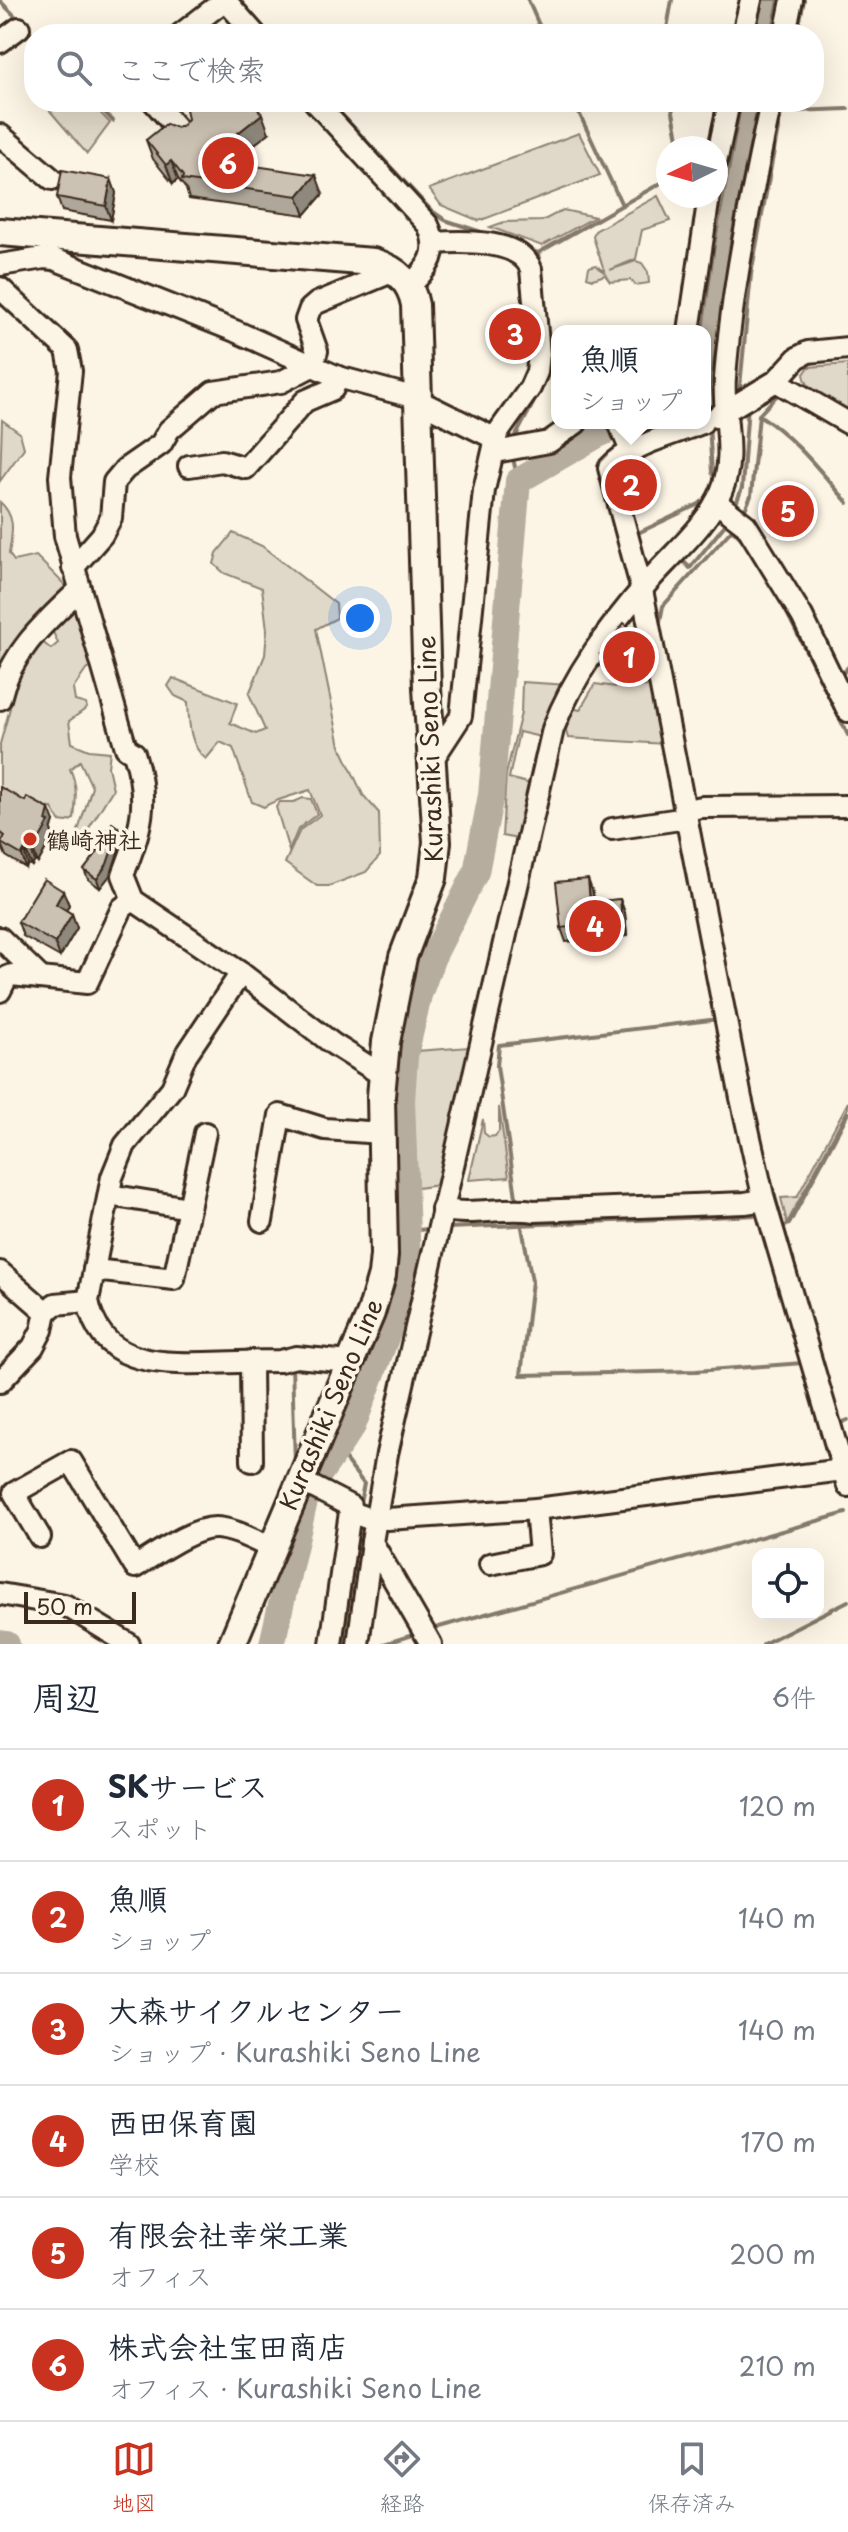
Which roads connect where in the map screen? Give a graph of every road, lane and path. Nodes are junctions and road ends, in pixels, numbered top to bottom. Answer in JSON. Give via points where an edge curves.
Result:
{"nodes":[{"id":1,"x":225,"y":0,"type":"edge"},
{"id":2,"x":751,"y":0,"type":"edge"},
{"id":3,"x":792,"y":0,"type":"edge"},
{"id":4,"x":194,"y":24,"type":"edge"},
{"id":5,"x":246,"y":24,"type":"edge"},
{"id":6,"x":745,"y":24,"type":"edge"},
{"id":7,"x":787,"y":24,"type":"edge"},
{"id":8,"x":19,"y":28,"type":"dead end"},
{"id":9,"x":0,"y":42,"type":"edge"},
{"id":10,"x":163,"y":112,"type":"edge"},
{"id":11,"x":324,"y":112,"type":"edge"},
{"id":12,"x":727,"y":112,"type":"edge"},
{"id":13,"x":769,"y":112,"type":"edge"},
{"id":14,"x":182,"y":134,"type":"edge"},
{"id":15,"x":0,"y":135,"type":"edge"},
{"id":16,"x":722,"y":136,"type":"edge"},
{"id":17,"x":52,"y":179,"type":"dead end"},
{"id":18,"x":707,"y":208,"type":"edge"},
{"id":19,"x":0,"y":232,"type":"edge"},
{"id":20,"x":435,"y":243,"type":"junction"},
{"id":21,"x":0,"y":265,"type":"edge"},
{"id":22,"x":402,"y":278,"type":"junction"},
{"id":23,"x":0,"y":288,"type":"edge"},
{"id":24,"x":690,"y":325,"type":"edge"},
{"id":25,"x":846,"y":348,"type":"edge"},
{"id":26,"x":547,"y":355,"type":"edge"},
{"id":27,"x":312,"y":366,"type":"junction"},
{"id":28,"x":338,"y":377,"type":"junction"},
{"id":29,"x":782,"y":384,"type":"junction"},
{"id":30,"x":418,"y":401,"type":"junction"},
{"id":31,"x":720,"y":414,"type":"edge"},
{"id":32,"x":848,"y":423,"type":"edge"},
{"id":33,"x":567,"y":429,"type":"edge"},
{"id":34,"x":655,"y":429,"type":"edge"},
{"id":35,"x":624,"y":436,"type":"edge"},
{"id":36,"x":495,"y":445,"type":"junction"},
{"id":37,"x":189,"y":466,"type":"dead end"},
{"id":38,"x":718,"y":503,"type":"junction"},
{"id":39,"x":73,"y":568,"type":"junction"},
{"id":40,"x":647,"y":583,"type":"junction"},
{"id":41,"x":79,"y":590,"type":"junction"},
{"id":42,"x":0,"y":699,"type":"edge"},
{"id":43,"x":848,"y":711,"type":"edge"},
{"id":44,"x":431,"y":762,"type":"junction"},
{"id":45,"x":848,"y":806,"type":"edge"},
{"id":46,"x":686,"y":814,"type":"junction"},
{"id":47,"x":612,"y":829,"type":"dead end"},
{"id":48,"x":133,"y":900,"type":"junction"},
{"id":49,"x":0,"y":938,"type":"edge"},
{"id":50,"x":241,"y":973,"type":"junction"},
{"id":51,"x":41,"y":978,"type":"junction"},
{"id":52,"x":0,"y":991,"type":"edge"},
{"id":53,"x":382,"y":1075,"type":"junction"},
{"id":54,"x":205,"y":1133,"type":"dead end"},
{"id":55,"x":381,"y":1133,"type":"junction"},
{"id":56,"x":109,"y":1195,"type":"junction"},
{"id":57,"x":764,"y":1200,"type":"junction"},
{"id":58,"x":189,"y":1208,"type":"junction"},
{"id":59,"x":446,"y":1210,"type":"junction"},
{"id":60,"x":262,"y":1221,"type":"dead end"},
{"id":61,"x":94,"y":1270,"type":"junction"},
{"id":62,"x":0,"y":1272,"type":"edge"},
{"id":63,"x":88,"y":1301,"type":"junction"},
{"id":64,"x":46,"y":1312,"type":"junction"},
{"id":65,"x":251,"y":1361,"type":"junction"},
{"id":66,"x":350,"y":1362,"type":"junction"},
{"id":67,"x":0,"y":1382,"type":"edge"},
{"id":68,"x":840,"y":1434,"type":"edge"},
{"id":69,"x":252,"y":1461,"type":"dead end"},
{"id":70,"x":846,"y":1478,"type":"edge"},
{"id":71,"x":309,"y":1485,"type":"junction"},
{"id":72,"x":536,"y":1509,"type":"junction"},
{"id":73,"x":369,"y":1517,"type":"junction"},
{"id":74,"x":40,"y":1537,"type":"dead end"},
{"id":75,"x":270,"y":1547,"type":"junction"},
{"id":76,"x":376,"y":1550,"type":"junction"},
{"id":77,"x":490,"y":1564,"type":"dead end"},
{"id":78,"x":0,"y":1594,"type":"edge"},
{"id":79,"x":426,"y":1635,"type":"edge"},
{"id":80,"x":129,"y":1644,"type":"edge"},
{"id":81,"x":232,"y":1644,"type":"edge"},
{"id":82,"x":331,"y":1644,"type":"edge"},
{"id":83,"x":358,"y":1644,"type":"edge"}],
"edges":[{"from":1,"to":4,"type":"street"},
{"from":1,"to":5,"type":"street"},
{"from":2,"to":6,"type":"street"},
{"from":3,"to":7,"type":"street"},
{"from":8,"to":9,"type":"street"},
{"from":10,"to":14,"type":"street"},
{"from":11,"to":20,"type":"street","via":[[422,217]]},
{"from":12,"to":16,"type":"street"},
{"from":13,"to":31,"type":"street","via":[[741,254]]},
{"from":15,"to":17,"type":"street"},
{"from":18,"to":24,"type":"street"},
{"from":19,"to":22,"type":"main road","via":[[364,261]]},
{"from":20,"to":22,"type":"street","via":[[429,263]]},
{"from":20,"to":26,"type":"street","via":[[480,242],[528,262]]},
{"from":21,"to":27,"type":"street","via":[[54,259]]},
{"from":22,"to":27,"type":"street","via":[[310,309],[306,320],[317,351]]},
{"from":22,"to":30,"type":"main road","name":"Kurashiki Seno Line","via":[[416,315]]},
{"from":23,"to":39,"type":"street","via":[[67,350],[71,371],[60,477]]},
{"from":25,"to":29,"type":"street","via":[[797,358]]},
{"from":26,"to":36,"type":"street","via":[[499,429]]},
{"from":27,"to":28,"type":"street"},
{"from":27,"to":39,"type":"street","via":[[281,382],[213,392],[114,482],[111,518]]},
{"from":28,"to":30,"type":"street"},
{"from":28,"to":37,"type":"street","via":[[333,389],[305,401],[246,468],[222,461]]},
{"from":29,"to":31,"type":"street"},
{"from":29,"to":32,"type":"street"},
{"from":30,"to":36,"type":"street"},
{"from":30,"to":44,"type":"main road","name":"Kurashiki Seno Line"},
{"from":31,"to":38,"type":"street","via":[[728,430],[727,468]]},
{"from":33,"to":36,"type":"street","via":[[549,442]]},
{"from":34,"to":35,"type":"street"},
{"from":35,"to":40,"type":"street","via":[[609,468]]},
{"from":36,"to":44,"type":"street","via":[[484,490],[461,716]]},
{"from":38,"to":40,"type":"street"},
{"from":38,"to":43,"type":"street","via":[[746,525],[802,616]]},
{"from":39,"to":41,"type":"street"},
{"from":40,"to":46,"type":"street"},
{"from":40,"to":59,"type":"street","via":[[576,679],[553,729]]},
{"from":41,"to":42,"type":"street","via":[[40,626],[5,676]]},
{"from":41,"to":48,"type":"street","via":[[126,748],[134,753],[143,781],[141,830],[123,875]]},
{"from":44,"to":53,"type":"main road","name":"Kurashiki Seno Line","via":[[437,842],[433,878],[403,957]]},
{"from":45,"to":46,"type":"street","via":[[702,807]]},
{"from":46,"to":47,"type":"street"},
{"from":46,"to":57,"type":"street"},
{"from":48,"to":50,"type":"street"},
{"from":48,"to":51,"type":"street","via":[[122,908],[87,983]]},
{"from":49,"to":51,"type":"street"},
{"from":50,"to":53,"type":"street"},
{"from":50,"to":56,"type":"street","via":[[186,1055],[172,1088],[125,1145]]},
{"from":51,"to":52,"type":"street","via":[[12,975]]},
{"from":53,"to":55,"type":"main road","name":"Kurashiki Seno Line"},
{"from":54,"to":58,"type":"street"},
{"from":55,"to":60,"type":"street","via":[[325,1129],[280,1115]]},
{"from":55,"to":66,"type":"main road","name":"Kurashiki Seno Line","via":[[382,1275]]},
{"from":56,"to":58,"type":"street"},
{"from":56,"to":61,"type":"street"},
{"from":57,"to":59,"type":"street"},
{"from":57,"to":68,"type":"street"},
{"from":58,"to":61,"type":"street","via":[[174,1279]]},
{"from":59,"to":73,"type":"street"},
{"from":61,"to":63,"type":"street"},
{"from":62,"to":64,"type":"street"},
{"from":63,"to":64,"type":"street","via":[[55,1304]]},
{"from":63,"to":65,"type":"street","via":[[96,1328],[145,1361]]},
{"from":64,"to":67,"type":"street","via":[[33,1347]]},
{"from":65,"to":66,"type":"street","via":[[296,1357]]},
{"from":65,"to":69,"type":"street"},
{"from":66,"to":71,"type":"main road","name":"Kurashiki Seno Line"},
{"from":68,"to":70,"type":"street"},
{"from":70,"to":72,"type":"street"},
{"from":71,"to":73,"type":"street"},
{"from":71,"to":75,"type":"main road","name":"Kurashiki Seno Line"},
{"from":72,"to":73,"type":"street"},
{"from":72,"to":77,"type":"street","via":[[540,1554]]},
{"from":73,"to":76,"type":"street"},
{"from":73,"to":82,"type":"street"},
{"from":74,"to":75,"type":"street","via":[[14,1493],[71,1461],[135,1567],[214,1528]]},
{"from":75,"to":81,"type":"main road","name":"Kurashiki Seno Line"},
{"from":76,"to":79,"type":"street"},
{"from":76,"to":83,"type":"street"},
{"from":78,"to":80,"type":"street","via":[[65,1605]]}]}
